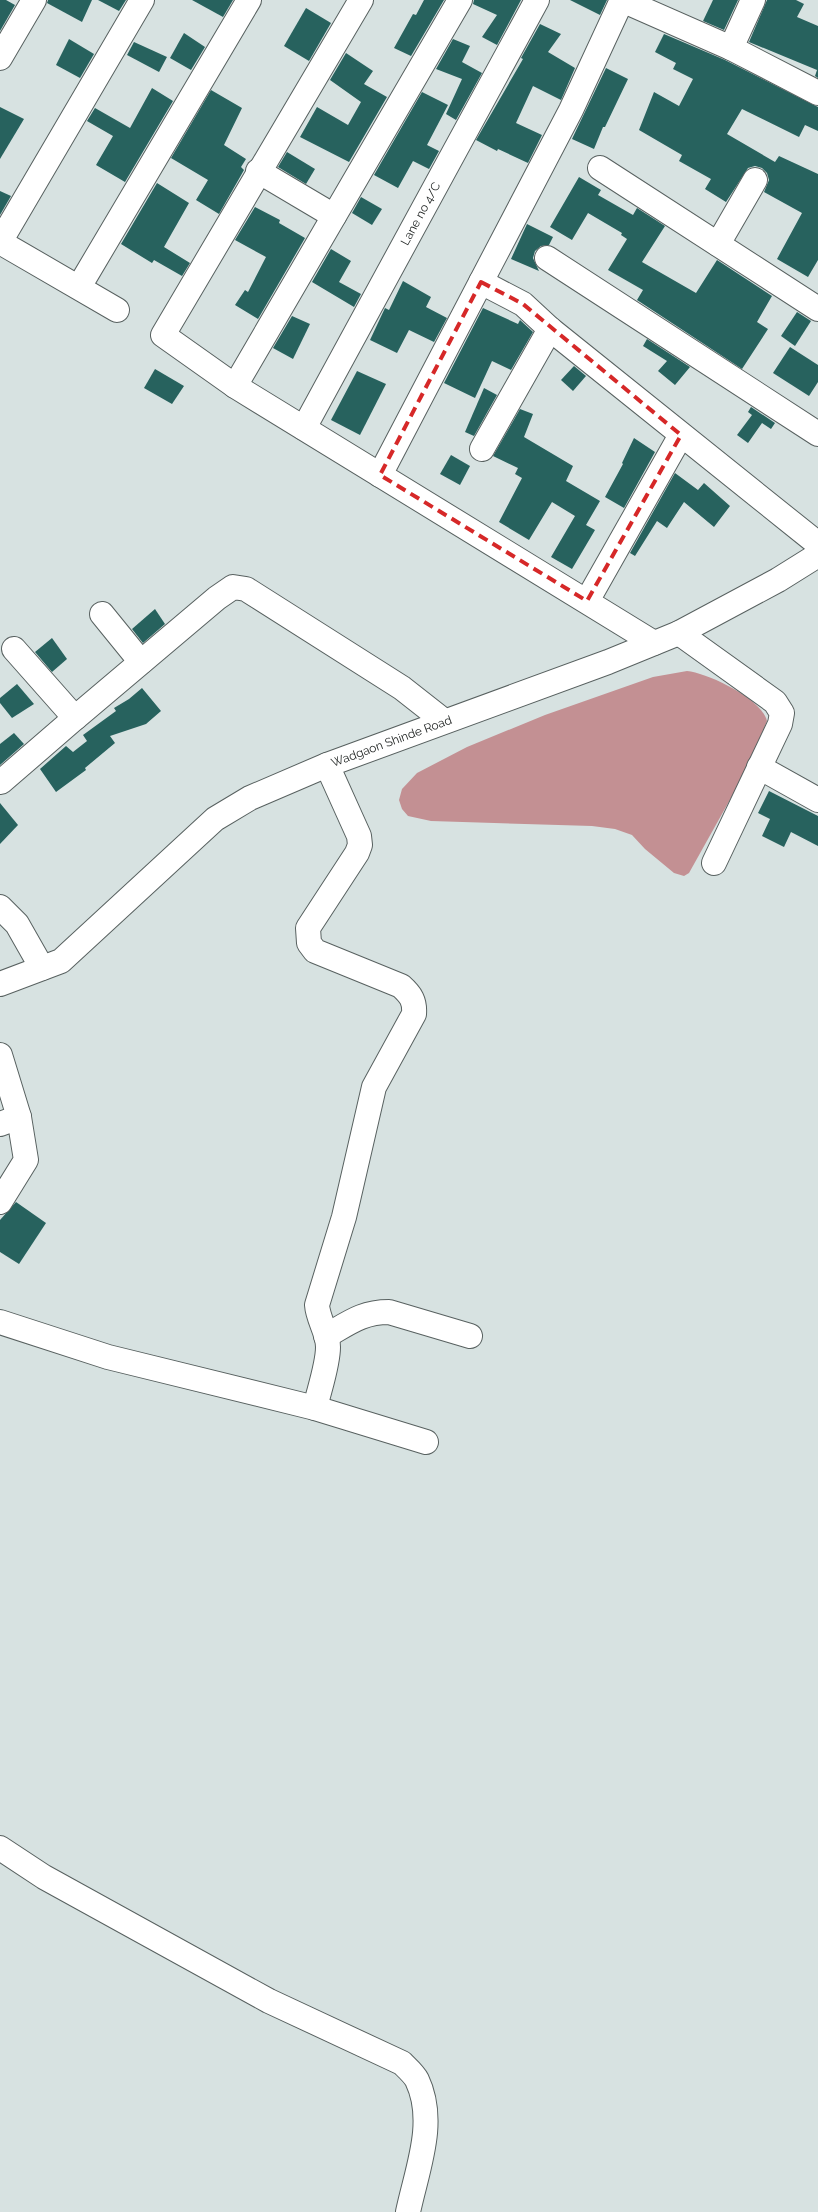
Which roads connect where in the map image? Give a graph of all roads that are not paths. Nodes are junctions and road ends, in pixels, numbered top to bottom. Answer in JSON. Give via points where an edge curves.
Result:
{"nodes":[{"id":1,"x":34,"y":0,"type":"edge"},
{"id":2,"x":142,"y":0,"type":"edge"},
{"id":3,"x":249,"y":0,"type":"edge"},
{"id":4,"x":361,"y":0,"type":"edge"},
{"id":5,"x":460,"y":0,"type":"edge"},
{"id":6,"x":537,"y":0,"type":"edge"},
{"id":7,"x":622,"y":0,"type":"edge"},
{"id":8,"x":753,"y":0,"type":"edge"},
{"id":9,"x":731,"y":48,"type":"junction"},
{"id":10,"x":0,"y":58,"type":"edge"},
{"id":11,"x":818,"y":93,"type":"edge"},
{"id":12,"x":600,"y":168,"type":"dead end"},
{"id":13,"x":258,"y":172,"type":"junction"},
{"id":14,"x":755,"y":180,"type":"dead end"},
{"id":15,"x":334,"y":216,"type":"junction"},
{"id":16,"x":0,"y":242,"type":"edge"},
{"id":17,"x":718,"y":244,"type":"junction"},
{"id":18,"x":547,"y":258,"type":"dead end"},
{"id":19,"x":481,"y":282,"type":"junction"},
{"id":20,"x":79,"y":287,"type":"junction"},
{"id":21,"x":818,"y":309,"type":"edge"},
{"id":22,"x":117,"y":310,"type":"dead end"},
{"id":23,"x":550,"y":329,"type":"junction"},
{"id":24,"x":235,"y":386,"type":"junction"},
{"id":25,"x":304,"y":428,"type":"junction"},
{"id":26,"x":818,"y":434,"type":"edge"},
{"id":27,"x":681,"y":435,"type":"junction"},
{"id":28,"x":482,"y":449,"type":"dead end"},
{"id":29,"x":380,"y":475,"type":"junction"},
{"id":30,"x":818,"y":544,"type":"edge"},
{"id":31,"x":818,"y":555,"type":"edge"},
{"id":32,"x":587,"y":601,"type":"junction"},
{"id":33,"x":102,"y":614,"type":"dead end"},
{"id":34,"x":680,"y":633,"type":"junction"},
{"id":35,"x":654,"y":643,"type":"junction"},
{"id":36,"x":14,"y":649,"type":"dead end"},
{"id":37,"x":141,"y":662,"type":"junction"},
{"id":38,"x":75,"y":718,"type":"junction"},
{"id":39,"x":444,"y":720,"type":"junction"},
{"id":40,"x":327,"y":765,"type":"junction"},
{"id":41,"x":759,"y":767,"type":"junction"},
{"id":42,"x":0,"y":781,"type":"edge"},
{"id":43,"x":818,"y":800,"type":"edge"},
{"id":44,"x":714,"y":862,"type":"dead end"},
{"id":45,"x":0,"y":907,"type":"edge"},
{"id":46,"x":42,"y":968,"type":"junction"},
{"id":47,"x":0,"y":984,"type":"edge"},
{"id":48,"x":0,"y":1055,"type":"edge"},
{"id":49,"x":10,"y":1121,"type":"edge"},
{"id":50,"x":0,"y":1202,"type":"edge"},
{"id":51,"x":0,"y":1322,"type":"edge"},
{"id":52,"x":326,"y":1336,"type":"junction"},
{"id":53,"x":470,"y":1336,"type":"dead end"},
{"id":54,"x":315,"y":1408,"type":"junction"},
{"id":55,"x":426,"y":1442,"type":"dead end"},
{"id":56,"x":0,"y":1848,"type":"edge"},
{"id":57,"x":408,"y":2212,"type":"edge"}],
"edges":[{"from":1,"to":10,"type":"street"},
{"from":2,"to":16,"type":"street"},
{"from":3,"to":20,"type":"street"},
{"from":4,"to":13,"type":"street"},
{"from":5,"to":15,"type":"street"},
{"from":6,"to":25,"type":"street","name":"Lane no 4/C"},
{"from":7,"to":9,"type":"street"},
{"from":7,"to":19,"type":"street","via":[[571,110]]},
{"from":8,"to":9,"type":"street"},
{"from":9,"to":11,"type":"street"},
{"from":12,"to":17,"type":"street"},
{"from":13,"to":15,"type":"street"},
{"from":13,"to":24,"type":"street","via":[[163,335]]},
{"from":14,"to":17,"type":"street"},
{"from":15,"to":24,"type":"street"},
{"from":16,"to":20,"type":"street"},
{"from":17,"to":21,"type":"street"},
{"from":18,"to":26,"type":"street"},
{"from":19,"to":23,"type":"street","via":[[523,304]]},
{"from":19,"to":29,"type":"street"},
{"from":20,"to":22,"type":"street"},
{"from":23,"to":27,"type":"street"},
{"from":23,"to":28,"type":"street"},
{"from":24,"to":25,"type":"street"},
{"from":25,"to":29,"type":"street"},
{"from":27,"to":30,"type":"street"},
{"from":27,"to":32,"type":"street"},
{"from":29,"to":32,"type":"street"},
{"from":31,"to":34,"type":"street","name":"Wadgaon Shinde Road"},
{"from":32,"to":35,"type":"street"},
{"from":33,"to":37,"type":"street"},
{"from":34,"to":35,"type":"street","name":"Wadgaon Shinde Road"},
{"from":34,"to":41,"type":"street","via":[[775,702],[782,713]]},
{"from":35,"to":39,"type":"street","name":"Wadgaon Shinde Road"},
{"from":36,"to":38,"type":"street"},
{"from":37,"to":38,"type":"street"},
{"from":37,"to":39,"type":"street","via":[[217,598],[233,587],[246,588],[402,688]]},
{"from":38,"to":42,"type":"street"},
{"from":39,"to":40,"type":"street","name":"Wadgaon Shinde Road"},
{"from":40,"to":46,"type":"street","name":"Wadgaon Shinde Road","via":[[250,798],[215,819],[61,961]]},
{"from":40,"to":52,"type":"street","via":[[359,836],[360,845],[308,928],[309,943],[315,951],[401,986],[415,1004],[414,1014],[379,1075],[370,1098],[344,1218],[317,1305]]},
{"from":41,"to":43,"type":"street"},
{"from":41,"to":44,"type":"street"},
{"from":45,"to":46,"type":"street","via":[[17,924]]},
{"from":46,"to":47,"type":"street","name":"Wadgaon Shinde Road"},
{"from":48,"to":49,"type":"street"},
{"from":49,"to":50,"type":"street","via":[[26,1160]]},
{"from":51,"to":54,"type":"street","via":[[108,1357]]},
{"from":52,"to":53,"type":"street","via":[[360,1316],[389,1312]]},
{"from":52,"to":54,"type":"street","via":[[328,1347]]},
{"from":54,"to":55,"type":"street"},
{"from":56,"to":57,"type":"street","via":[[44,1877],[269,2001],[402,2063],[416,2078],[425,2103],[427,2126]]}]}
